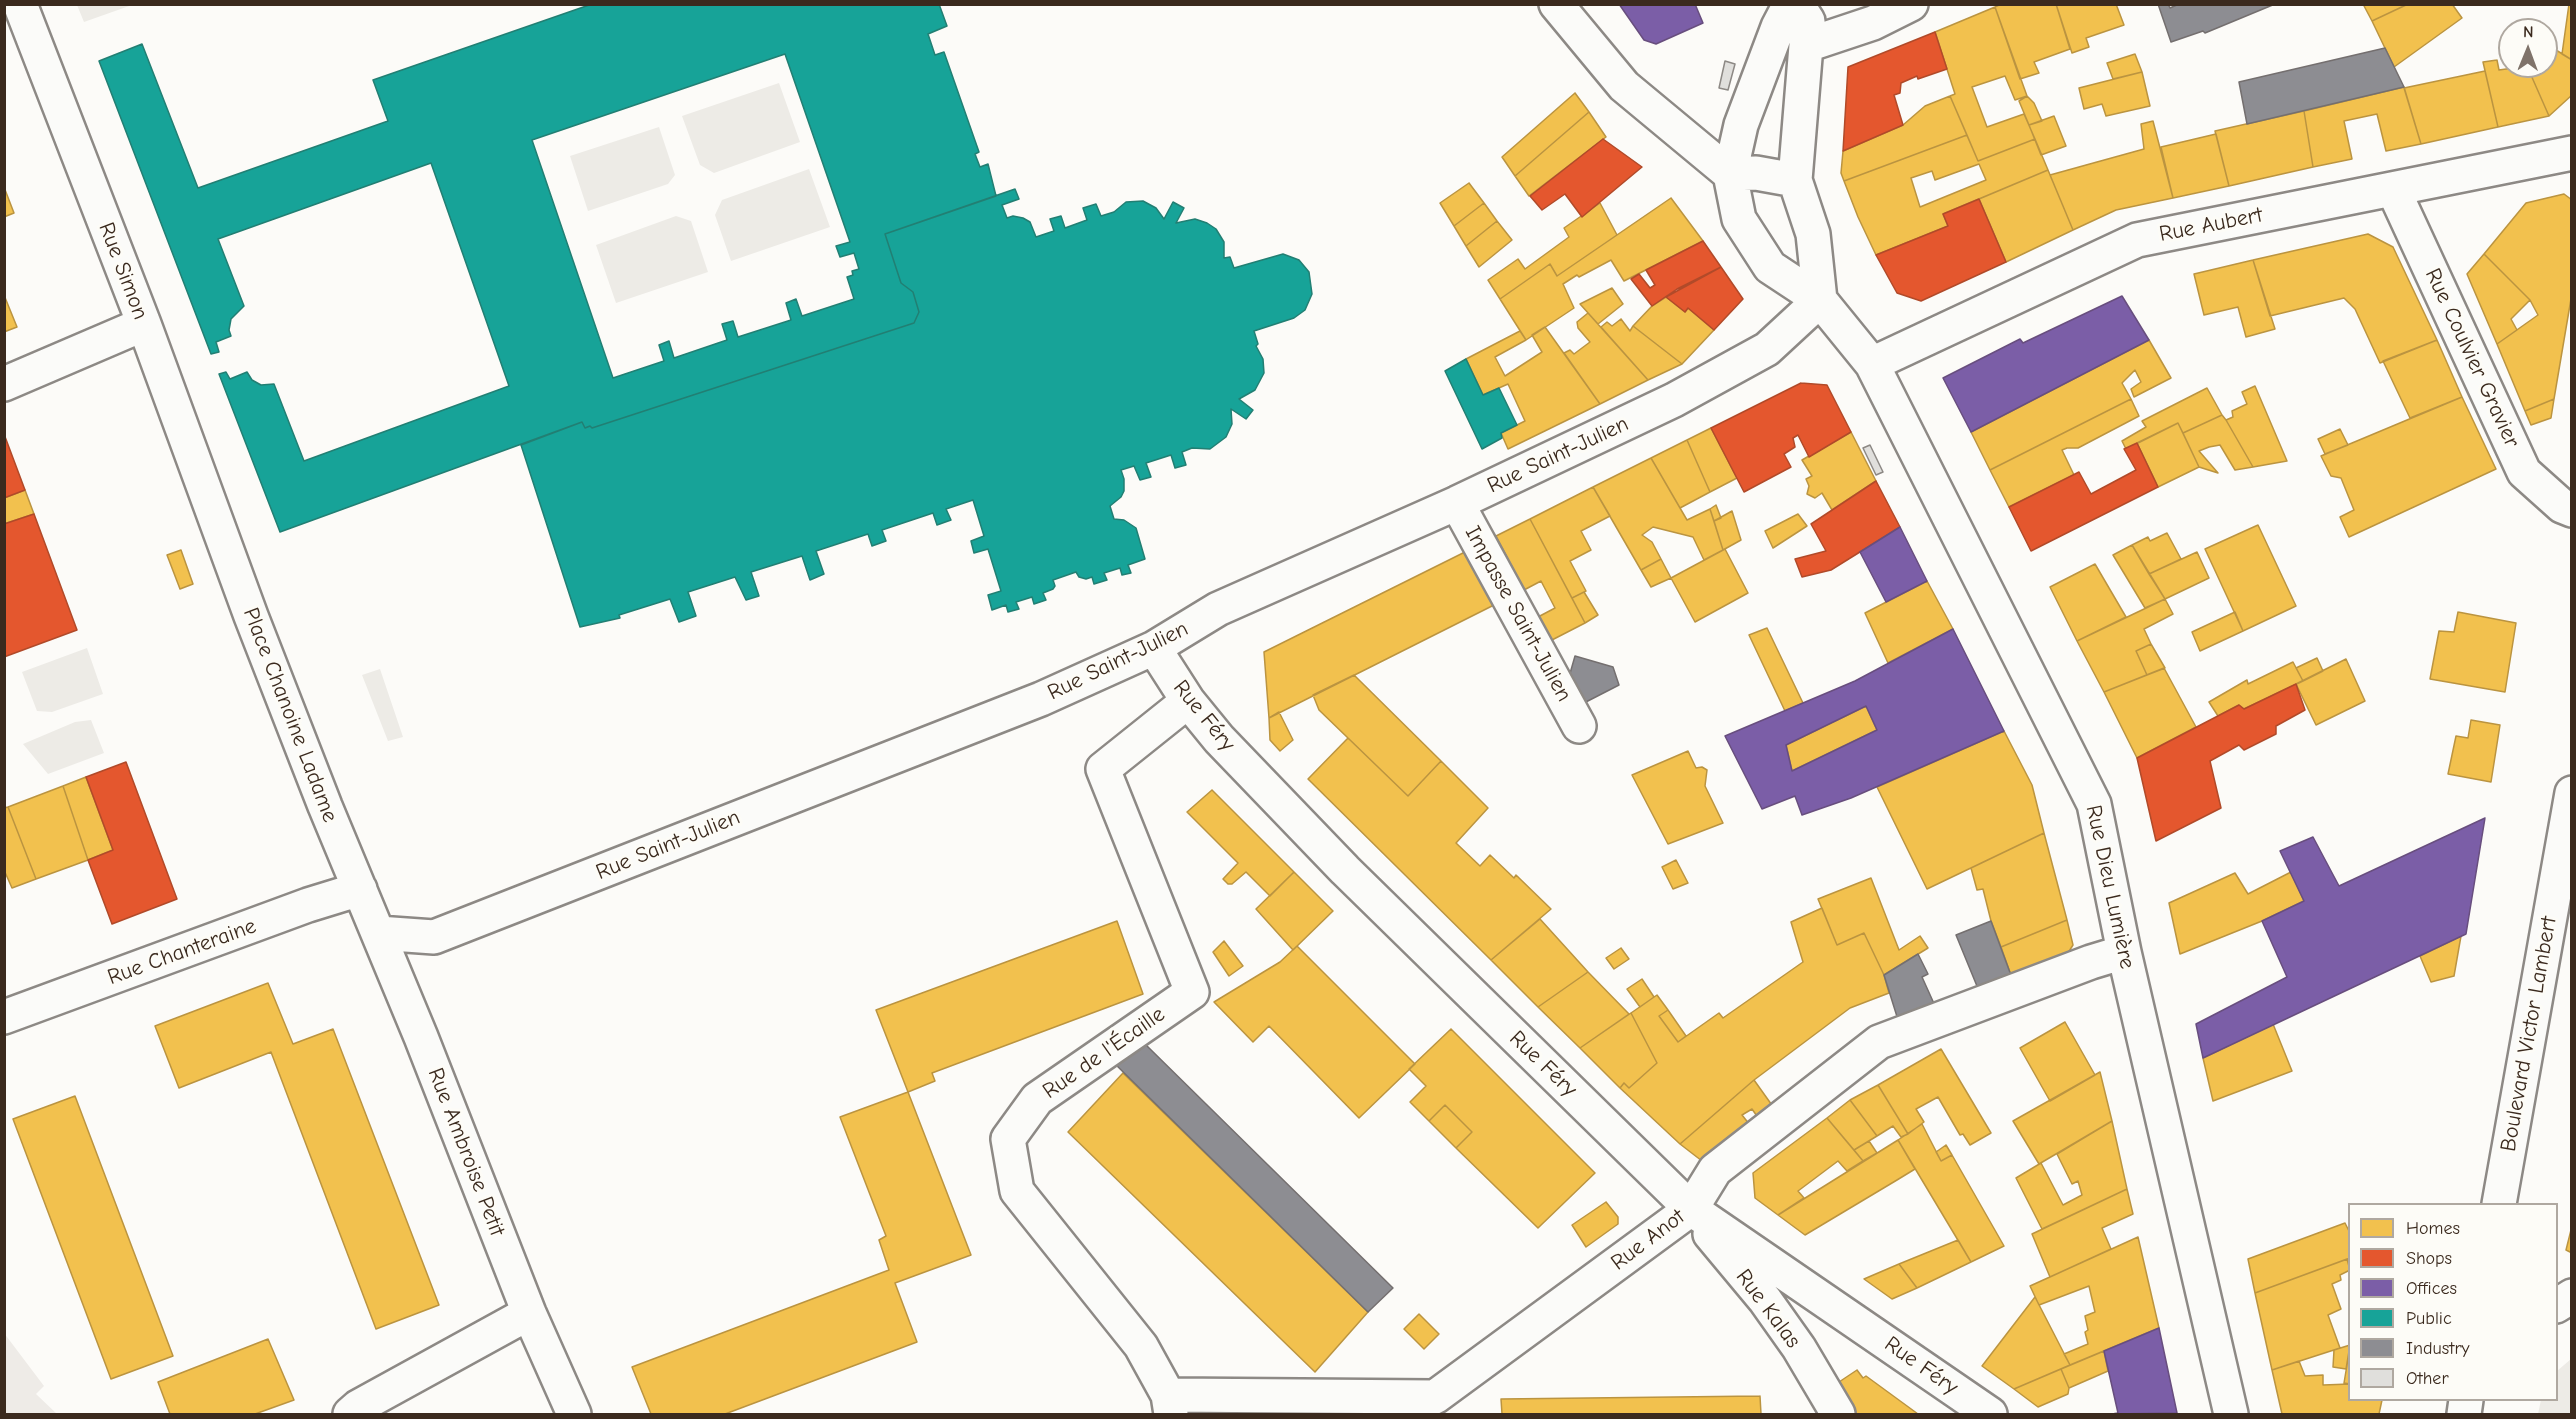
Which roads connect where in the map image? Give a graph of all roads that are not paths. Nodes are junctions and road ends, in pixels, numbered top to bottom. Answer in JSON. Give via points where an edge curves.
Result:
{"nodes":[{"id":1,"x":20,"y":4,"type":"edge"},
{"id":2,"x":1556,"y":4,"type":"edge"},
{"id":3,"x":1790,"y":4,"type":"edge"},
{"id":4,"x":1797,"y":4,"type":"edge"},
{"id":5,"x":1911,"y":4,"type":"edge"},
{"id":6,"x":1807,"y":45,"type":"junction"},
{"id":7,"x":2571,"y":153,"type":"edge"},
{"id":8,"x":1730,"y":174,"type":"junction"},
{"id":9,"x":1795,"y":180,"type":"junction"},
{"id":10,"x":2393,"y":189,"type":"junction"},
{"id":11,"x":1820,"y":300,"type":"junction"},
{"id":12,"x":144,"y":324,"type":"junction"},
{"id":13,"x":1872,"y":364,"type":"junction"},
{"id":14,"x":4,"y":384,"type":"edge"},
{"id":15,"x":1457,"y":503,"type":"junction"},
{"id":16,"x":2571,"y":510,"type":"edge"},
{"id":17,"x":222,"y":539,"type":"joint"},
{"id":18,"x":1154,"y":648,"type":"junction"},
{"id":19,"x":1188,"y":701,"type":"junction"},
{"id":20,"x":1579,"y":726,"type":"dead end"},
{"id":21,"x":2571,"y":793,"type":"edge"},
{"id":22,"x":360,"y":890,"type":"junction"},
{"id":23,"x":378,"y":933,"type":"junction"},
{"id":24,"x":2124,"y":952,"type":"junction"},
{"id":25,"x":4,"y":1017,"type":"edge"},
{"id":26,"x":2499,"y":1203,"type":"edge"},
{"id":27,"x":1691,"y":1209,"type":"junction"},
{"id":28,"x":2571,"y":1296,"type":"edge"},
{"id":29,"x":2558,"y":1305,"type":"edge"},
{"id":30,"x":529,"y":1312,"type":"junction"},
{"id":31,"x":1169,"y":1405,"type":"edge"},
{"id":32,"x":350,"y":1414,"type":"edge"},
{"id":33,"x":574,"y":1414,"type":"edge"},
{"id":34,"x":1838,"y":1414,"type":"edge"},
{"id":35,"x":1990,"y":1414,"type":"edge"},
{"id":36,"x":2231,"y":1414,"type":"edge"}],
"edges":[{"from":1,"to":12,"type":"street","name":"Rue Simon"},
{"from":2,"to":8,"type":"street","via":[[1624,86]]},
{"from":3,"to":8,"type":"street","via":[[1755,82]]},
{"from":4,"to":6,"type":"street","via":[[1808,21]]},
{"from":5,"to":6,"type":"street","via":[[1874,23]]},
{"from":6,"to":9,"type":"street"},
{"from":7,"to":10,"type":"street","name":"Rue Aubert"},
{"from":8,"to":9,"type":"street"},
{"from":8,"to":11,"type":"street","name":"Rue Dieu Lumière","via":[[1739,219],[1770,267]]},
{"from":9,"to":11,"type":"street","via":[[1813,234]]},
{"from":10,"to":13,"type":"street","name":"Rue Aubert","via":[[2137,240]]},
{"from":10,"to":16,"type":"street","name":"Rue Coulvier Gravier","via":[[2524,472]]},
{"from":11,"to":13,"type":"street","name":"Rue Dieu Lumière"},
{"from":11,"to":15,"type":"street","name":"Rue Saint-Julien","via":[[1767,349],[1674,400]]},
{"from":12,"to":14,"type":"street"},
{"from":12,"to":17,"type":"street","name":"Rue Simon"},
{"from":13,"to":24,"type":"street","name":"Rue Dieu Lumière","via":[[2094,804]]},
{"from":15,"to":18,"type":"street","name":"Rue Saint-Julien","via":[[1218,609]]},
{"from":15,"to":20,"type":"street","name":"Impasse Saint-Julien"},
{"from":17,"to":22,"type":"street","name":"Place Chanoine Ladame"},
{"from":18,"to":19,"type":"street","name":"Rue Féry"},
{"from":18,"to":23,"type":"street","name":"Rue Saint-Julien","via":[[1030,704],[434,937]]},
{"from":19,"to":27,"type":"street","name":"Rue Féry","via":[[1219,739],[1345,870]]},
{"from":19,"to":31,"type":"street","name":"Rue de l'Écaille","via":[[1102,769],[1192,992],[1037,1099],[1008,1139],[1017,1191],[1141,1346]]},
{"from":21,"to":26,"type":"street","name":"Boulevard Victor Lambert"},
{"from":22,"to":23,"type":"street","name":"Rue Ambroise Petit"},
{"from":22,"to":25,"type":"street","name":"Rue Chanteraine","via":[[308,905]]},
{"from":23,"to":30,"type":"street","name":"Rue Ambroise Petit"},
{"from":24,"to":27,"type":"street","name":"Rue Anot","via":[[1879,1042],[1715,1170]]},
{"from":24,"to":36,"type":"street","name":"Rue Dieu Lumière"},
{"from":27,"to":31,"type":"street","name":"Rue Anot","via":[[1434,1397]]},
{"from":27,"to":34,"type":"street","name":"Rue Kalas","via":[[1765,1300]]},
{"from":27,"to":35,"type":"street","name":"Rue Féry"},
{"from":28,"to":29,"type":"street"},
{"from":30,"to":32,"type":"street"},
{"from":30,"to":33,"type":"street","name":"Rue Ambroise Petit"}]}
